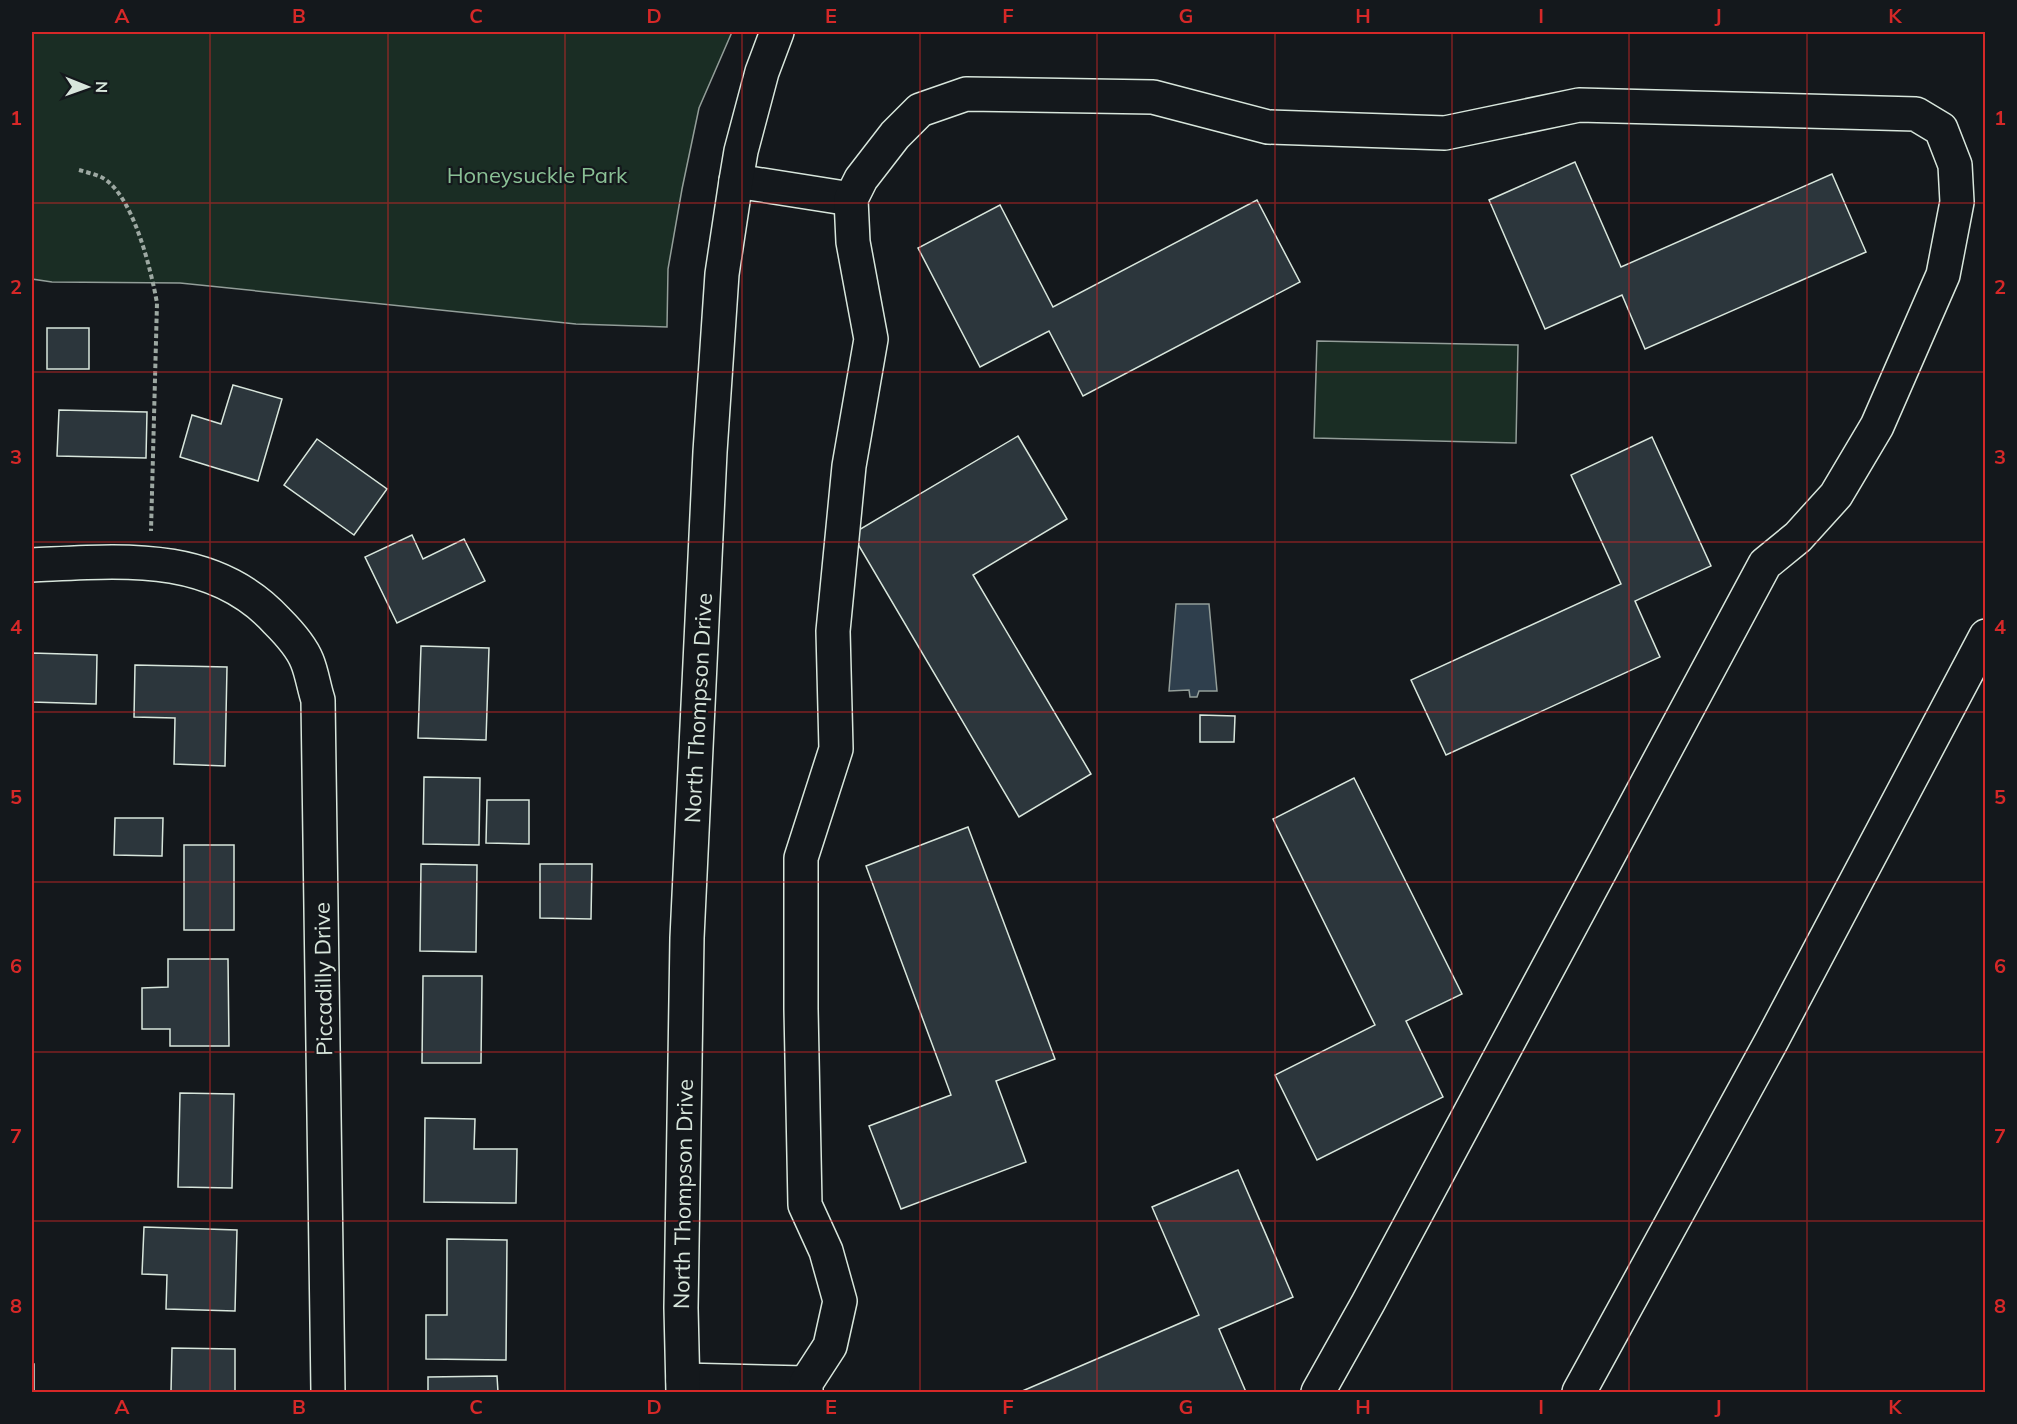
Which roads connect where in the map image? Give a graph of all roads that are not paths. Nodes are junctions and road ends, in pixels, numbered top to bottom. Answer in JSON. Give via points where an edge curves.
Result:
{"nodes":[{"id":1,"x":777,"y":32,"type":"edge"},
{"id":2,"x":736,"y":181,"type":"junction"},
{"id":3,"x":851,"y":199,"type":"junction"},
{"id":4,"x":32,"y":565,"type":"edge"},
{"id":5,"x":1986,"y":636,"type":"edge"},
{"id":6,"x":683,"y":1386,"type":"edge"},
{"id":7,"x":806,"y":1388,"type":"edge"},
{"id":8,"x":328,"y":1392,"type":"edge"},
{"id":9,"x":1318,"y":1392,"type":"edge"},
{"id":10,"x":1579,"y":1392,"type":"edge"}],
"edges":[{"from":1,"to":2,"type":"main road","name":"North Thompson Drive","via":[[756,95]]},
{"from":2,"to":3,"type":"main road"},
{"from":2,"to":6,"type":"main road","name":"North Thompson Drive","via":[[722,274],[710,452],[688,927]]},
{"from":3,"to":7,"type":"main road","via":[[853,242],[871,339],[849,466],[833,632],[836,749],[801,858],[805,1205],[826,1251],[840,1301],[830,1346]]},
{"from":3,"to":9,"type":"main road","via":[[861,179],[895,135],[920,110],[966,94],[1153,97],[1268,127],[1445,133],[1579,105],[1916,114],[1941,129],[1955,165],[1957,202],[1943,275],[1877,426],[1836,495],[1798,537],[1765,564]]},
{"from":4,"to":8,"type":"main road","name":"Piccadilly Drive","via":[[114,561],[179,566],[217,577],[266,609],[307,660],[318,700]]},
{"from":5,"to":10,"type":"main road","via":[[1771,1042]]},
{"from":6,"to":7,"type":"main road"}]}
